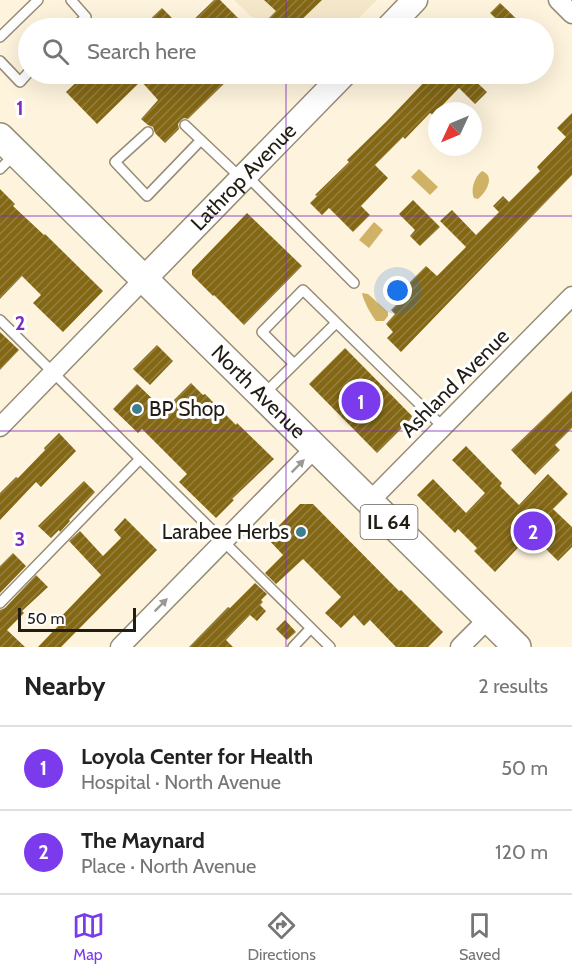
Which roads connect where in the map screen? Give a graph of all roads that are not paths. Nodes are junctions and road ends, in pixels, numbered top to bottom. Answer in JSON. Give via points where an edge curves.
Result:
{"nodes":[{"id":1,"x":38,"y":0,"type":"edge"},
{"id":2,"x":70,"y":0,"type":"edge"},
{"id":3,"x":415,"y":0,"type":"edge"},
{"id":4,"x":558,"y":0,"type":"edge"},
{"id":5,"x":572,"y":14,"type":"edge"},
{"id":6,"x":20,"y":18,"type":"edge"},
{"id":7,"x":85,"y":18,"type":"edge"},
{"id":8,"x":398,"y":18,"type":"edge"},
{"id":9,"x":18,"y":19,"type":"edge"},
{"id":10,"x":0,"y":37,"type":"edge"},
{"id":11,"x":0,"y":61,"type":"edge"},
{"id":12,"x":18,"y":80,"type":"edge"},
{"id":13,"x":334,"y":84,"type":"edge"},
{"id":14,"x":185,"y":125,"type":"dead end"},
{"id":15,"x":148,"y":132,"type":"dead end"},
{"id":16,"x":201,"y":140,"type":"junction"},
{"id":17,"x":5,"y":153,"type":"edge"},
{"id":18,"x":244,"y":176,"type":"junction"},
{"id":19,"x":143,"y":280,"type":"junction"},
{"id":20,"x":354,"y":283,"type":"dead end"},
{"id":21,"x":572,"y":296,"type":"edge"},
{"id":22,"x":0,"y":320,"type":"edge"},
{"id":23,"x":336,"y":323,"type":"junction"},
{"id":24,"x":294,"y":364,"type":"junction"},
{"id":25,"x":53,"y":373,"type":"junction"},
{"id":26,"x":262,"y":396,"type":"junction"},
{"id":27,"x":0,"y":427,"type":"edge"},
{"id":28,"x":443,"y":427,"type":"junction"},
{"id":29,"x":315,"y":448,"type":"junction"},
{"id":30,"x":140,"y":459,"type":"junction"},
{"id":31,"x":369,"y":502,"type":"junction"},
{"id":32,"x":224,"y":542,"type":"junction"},
{"id":33,"x":0,"y":603,"type":"edge"},
{"id":34,"x":488,"y":619,"type":"junction"},
{"id":35,"x":311,"y":628,"type":"junction"},
{"id":36,"x":120,"y":647,"type":"edge"},
{"id":37,"x":293,"y":647,"type":"edge"},
{"id":38,"x":330,"y":647,"type":"edge"},
{"id":39,"x":460,"y":647,"type":"edge"},
{"id":40,"x":517,"y":647,"type":"edge"}],
"edges":[{"from":1,"to":6,"type":"lane"},
{"from":2,"to":7,"type":"lane"},
{"from":3,"to":8,"type":"street"},
{"from":4,"to":5,"type":"street"},
{"from":9,"to":10,"type":"lane"},
{"from":11,"to":12,"type":"lane"},
{"from":13,"to":18,"type":"street","name":"Lathrop Avenue"},
{"from":14,"to":16,"type":"lane"},
{"from":15,"to":16,"type":"lane","via":[[115,162],[147,196]]},
{"from":16,"to":18,"type":"lane"},
{"from":17,"to":19,"type":"main road","name":"North Avenue","number":"IL 64"},
{"from":18,"to":19,"type":"street","name":"Lathrop Avenue"},
{"from":18,"to":20,"type":"lane"},
{"from":19,"to":25,"type":"street"},
{"from":19,"to":26,"type":"main road","name":"North Avenue","number":"IL 64"},
{"from":21,"to":28,"type":"street","name":"Ashland Avenue"},
{"from":22,"to":25,"type":"lane"},
{"from":23,"to":24,"type":"lane"},
{"from":23,"to":24,"type":"lane","via":[[303,290],[262,332]]},
{"from":23,"to":28,"type":"lane"},
{"from":24,"to":26,"type":"lane"},
{"from":25,"to":27,"type":"street"},
{"from":25,"to":30,"type":"lane"},
{"from":26,"to":29,"type":"main road","name":"North Avenue","number":"IL 64"},
{"from":28,"to":31,"type":"street","name":"Ashland Avenue"},
{"from":29,"to":31,"type":"main road","name":"North Avenue","number":"IL 64"},
{"from":32,"to":29,"type":"street","one_way":true},
{"from":30,"to":32,"type":"lane"},
{"from":30,"to":33,"type":"lane"},
{"from":31,"to":34,"type":"main road","name":"North Avenue","number":"IL 64"},
{"from":32,"to":35,"type":"lane"},
{"from":36,"to":32,"type":"street","one_way":true},
{"from":34,"to":39,"type":"street"},
{"from":34,"to":40,"type":"main road","name":"North Avenue","number":"IL 64"},
{"from":35,"to":37,"type":"lane"},
{"from":35,"to":38,"type":"lane"}]}
